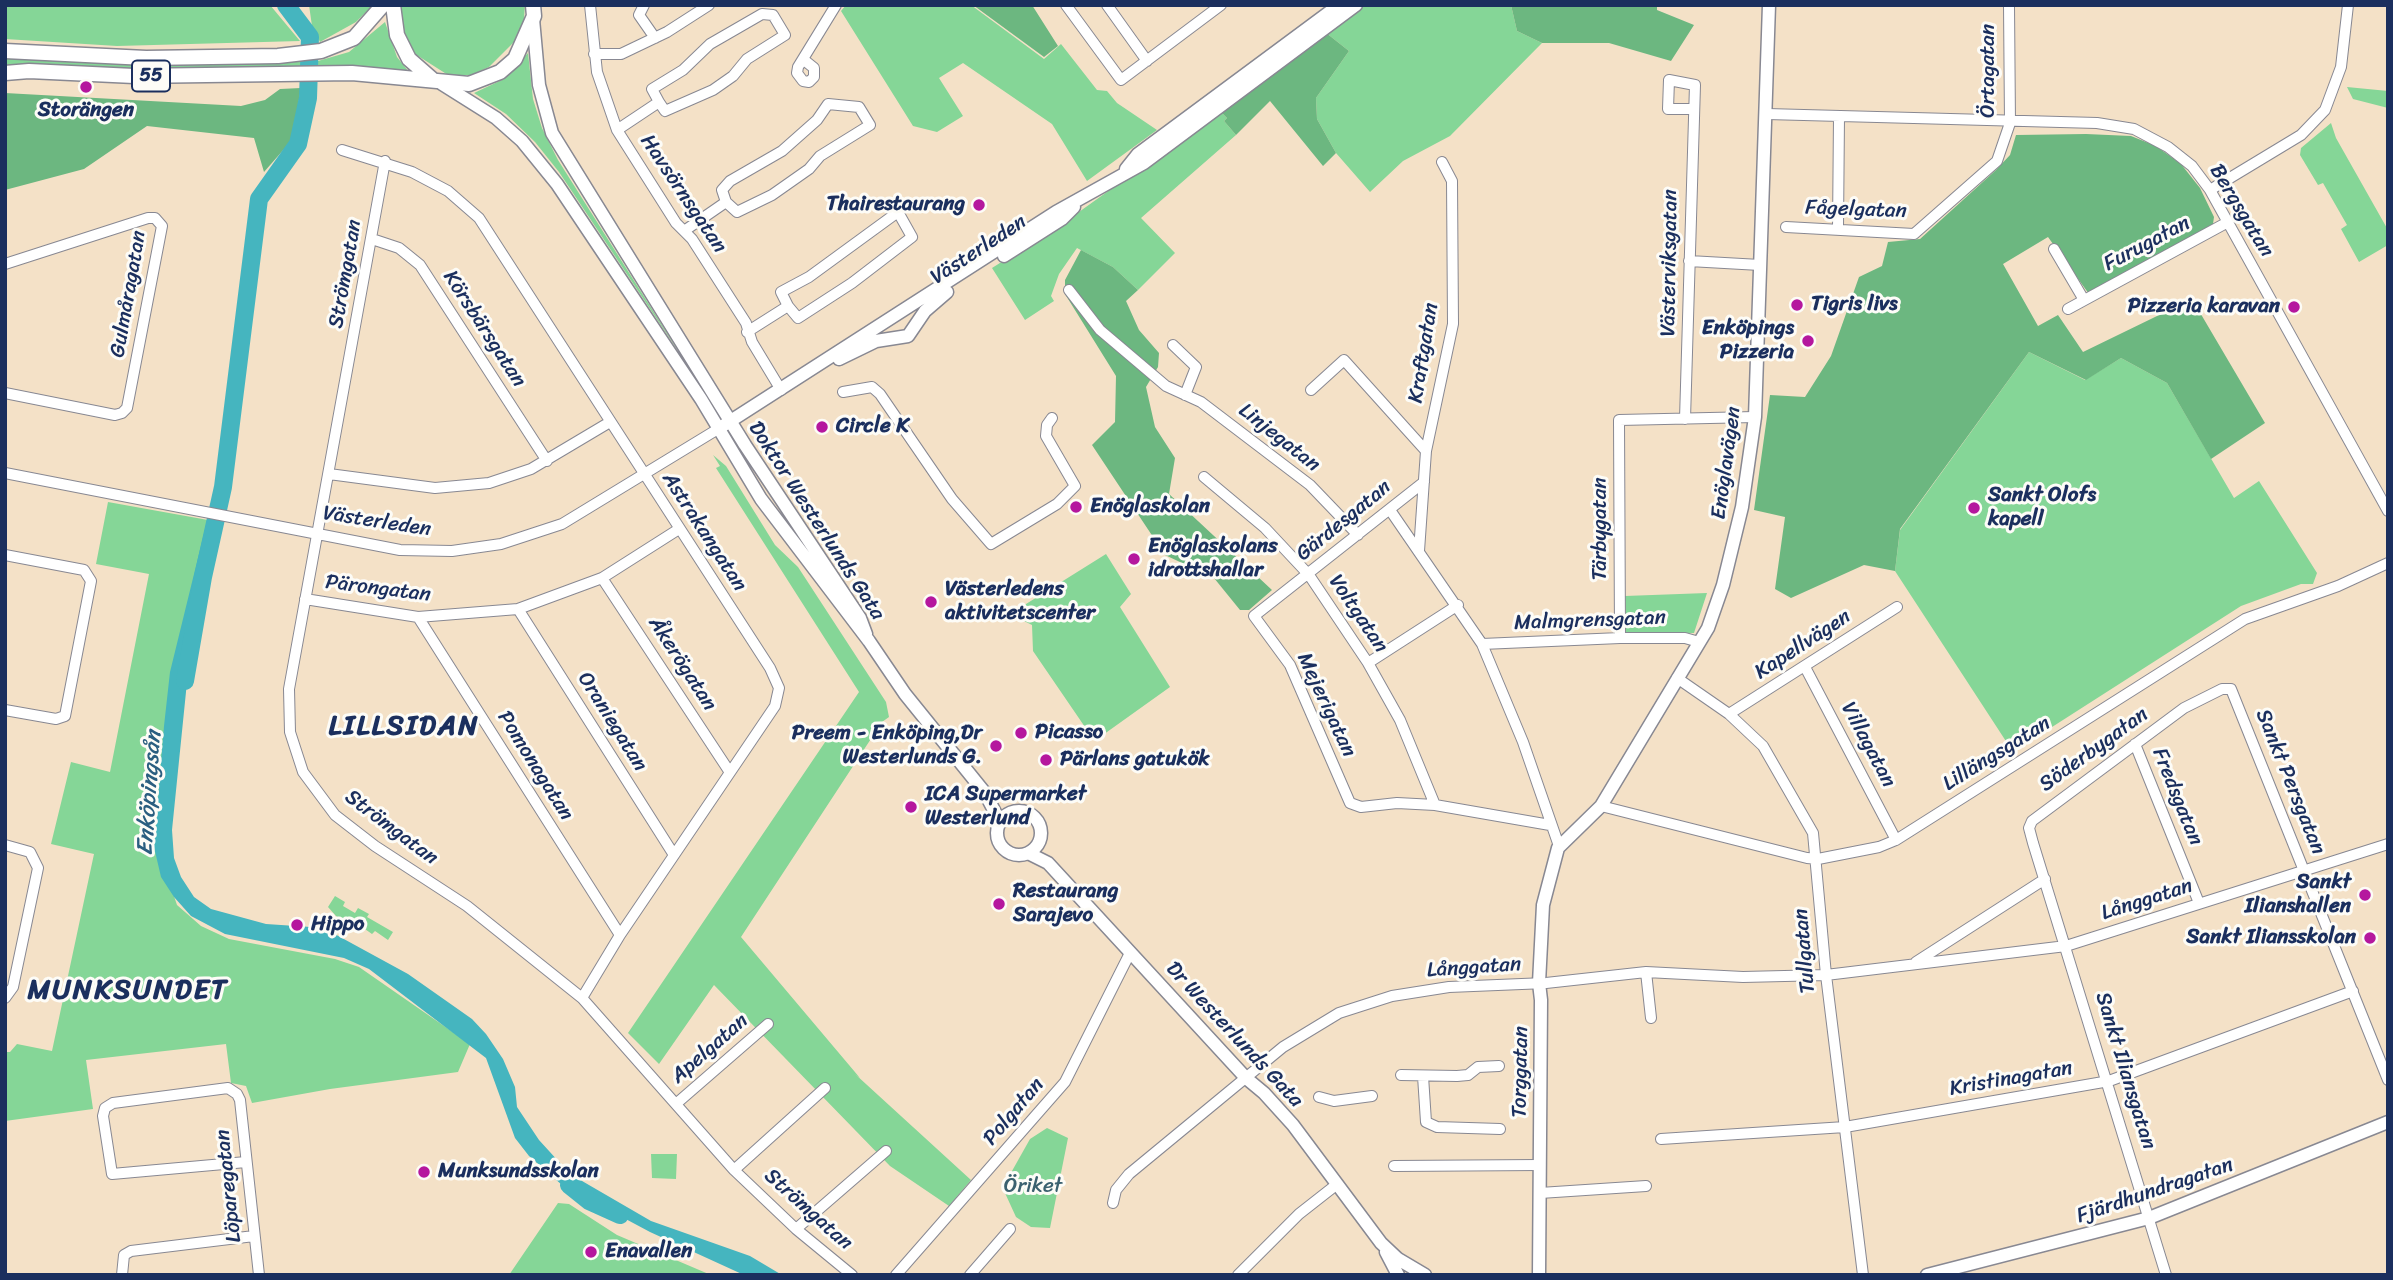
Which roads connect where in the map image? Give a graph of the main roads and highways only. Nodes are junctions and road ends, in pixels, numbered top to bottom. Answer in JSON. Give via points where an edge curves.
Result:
{"nodes":[{"id":1,"x":383,"y":5,"type":"edge"},
{"id":2,"x":393,"y":5,"type":"edge"},
{"id":3,"x":1339,"y":5,"type":"edge"},
{"id":4,"x":1769,"y":5,"type":"edge"},
{"id":5,"x":1354,"y":6,"type":"edge"},
{"id":6,"x":533,"y":12,"type":"edge"},
{"id":7,"x":5,"y":51,"type":"edge"},
{"id":8,"x":10,"y":71,"type":"edge"},
{"id":9,"x":440,"y":83,"type":"junction"},
{"id":10,"x":1122,"y":175,"type":"junction"},
{"id":11,"x":1081,"y":200,"type":"junction"},
{"id":12,"x":902,"y":311,"type":"junction"},
{"id":13,"x":917,"y":322,"type":"junction"},
{"id":14,"x":825,"y":362,"type":"junction"},
{"id":15,"x":730,"y":422,"type":"junction"},
{"id":16,"x":718,"y":429,"type":"junction"},
{"id":17,"x":869,"y":641,"type":"junction"},
{"id":18,"x":1004,"y":816,"type":"junction"},
{"id":19,"x":1039,"y":842,"type":"junction"},
{"id":20,"x":1028,"y":853,"type":"junction"},
{"id":21,"x":1048,"y":863,"type":"junction"},
{"id":22,"x":1551,"y":872,"type":"joint"},
{"id":23,"x":2388,"y":1122,"type":"edge"},
{"id":24,"x":1381,"y":1243,"type":"junction"},
{"id":25,"x":1398,"y":1275,"type":"edge"},
{"id":26,"x":1425,"y":1275,"type":"edge"},
{"id":27,"x":1436,"y":1275,"type":"edge"},
{"id":28,"x":1539,"y":1275,"type":"edge"},
{"id":29,"x":1927,"y":1275,"type":"edge"}],
"edges":[{"from":1,"to":7,"type":"main road","number":"55","via":[[354,38],[321,51],[278,56],[135,57]]},
{"from":2,"to":9,"type":"main road","via":[[397,35],[409,59]]},
{"from":3,"to":10,"type":"main road","name":"Västerleden","via":[[1138,154]]},
{"from":4,"to":22,"type":"main road","name":"Enöglavägen","via":[[1755,418],[1731,557],[1715,612],[1699,642],[1601,806],[1559,846]]},
{"from":5,"to":10,"type":"main road","name":"Västerleden"},
{"from":6,"to":9,"type":"main road","number":"55","via":[[514,59],[500,72],[469,84]]},
{"from":6,"to":15,"type":"main road","name":"Doktor Westerlunds Gata","via":[[543,109],[552,133]]},
{"from":8,"to":9,"type":"main road","number":"55","via":[[134,76],[352,73]]},
{"from":9,"to":16,"type":"main road","name":"Doktor Westerlunds Gata","via":[[496,118],[558,184]]},
{"from":10,"to":11,"type":"main road","name":"Västerleden"},
{"from":11,"to":12,"type":"main road","name":"Västerleden"},
{"from":11,"to":13,"type":"main road","name":"Västerleden","via":[[1062,219],[942,296]]},
{"from":12,"to":13,"type":"main road"},
{"from":12,"to":14,"type":"main road","name":"Västerleden"},
{"from":13,"to":14,"type":"main road","name":"Västerleden","via":[[908,336],[876,341]]},
{"from":14,"to":15,"type":"main road","name":"Västerleden"},
{"from":15,"to":16,"type":"main road","name":"Västerleden"},
{"from":15,"to":17,"type":"main road","name":"Doktor Westerlunds Gata","via":[[860,618]]},
{"from":16,"to":17,"type":"main road","name":"Doktor Westerlunds Gata","via":[[761,499]]},
{"from":17,"to":18,"type":"main road","name":"Dr Westerlunds Gata","via":[[905,694]]},
{"from":18,"to":19,"type":"main road","name":"Dr Westerlunds Gata","via":[[1022,810],[1035,818],[1041,831]]},
{"from":18,"to":20,"type":"main road","name":"Dr Westerlunds Gata","via":[[996,829],[1000,845],[1009,853]]},
{"from":19,"to":20,"type":"main road"},
{"from":19,"to":21,"type":"main road","name":"Dr Westerlunds Gata"},
{"from":20,"to":21,"type":"main road","name":"Dr Westerlunds Gata"},
{"from":21,"to":24,"type":"main road","name":"Dr Westerlunds Gata","via":[[1293,1125]]},
{"from":22,"to":28,"type":"main road","name":"Torggatan","via":[[1543,905],[1539,983]]},
{"from":23,"to":29,"type":"main road","name":"Fjärdhundragatan","via":[[2150,1218]]},
{"from":24,"to":25,"type":"main road","name":"Dr Westerlunds Gata"},
{"from":24,"to":26,"type":"main road","name":"Dr Westerlunds Gata"},
{"from":26,"to":27,"type":"main road","name":"Dr Westerlunds Gata"}]}
